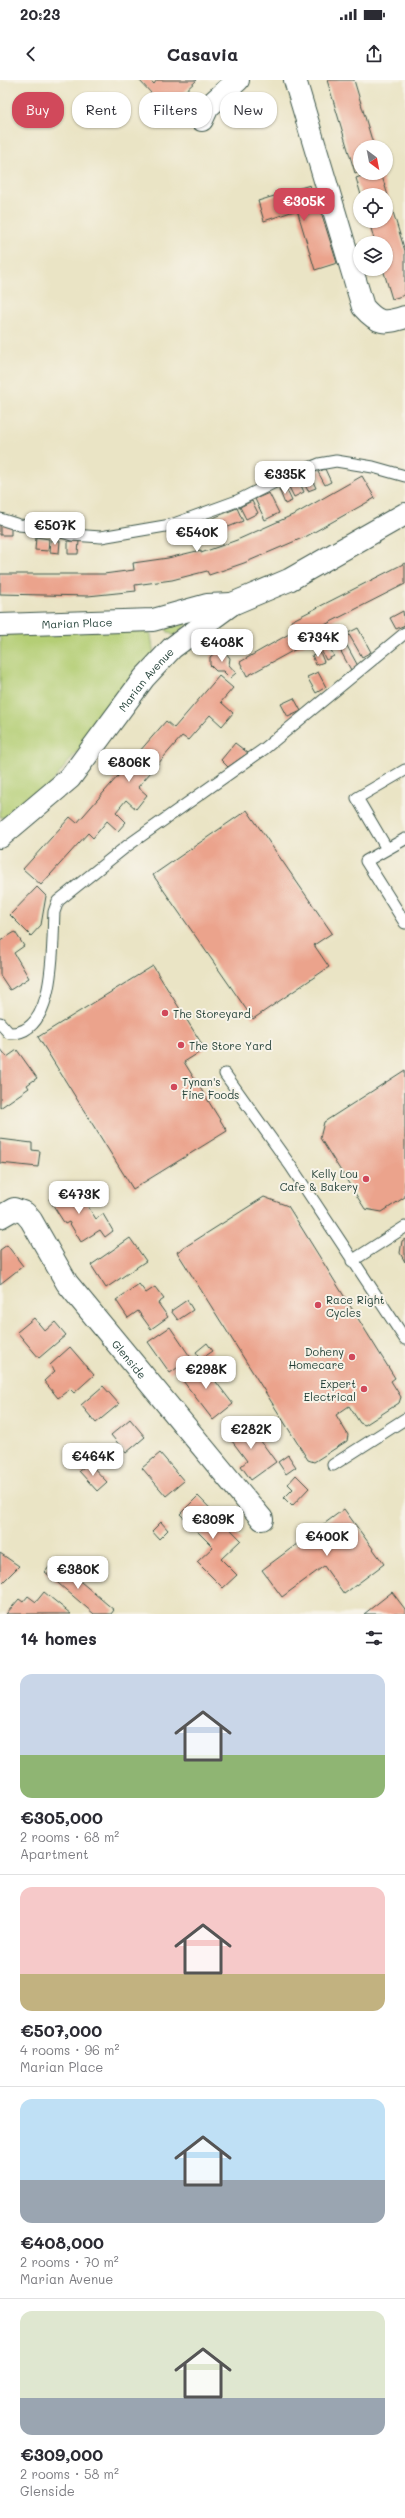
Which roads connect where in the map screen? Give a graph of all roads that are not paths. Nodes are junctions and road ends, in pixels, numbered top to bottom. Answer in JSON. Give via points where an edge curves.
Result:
{"nodes":[{"id":1,"x":238,"y":80,"type":"edge"},
{"id":2,"x":295,"y":80,"type":"edge"},
{"id":3,"x":212,"y":103,"type":"edge"},
{"id":4,"x":405,"y":317,"type":"edge"},
{"id":5,"x":405,"y":476,"type":"edge"},
{"id":6,"x":405,"y":514,"type":"edge"},
{"id":7,"x":0,"y":519,"type":"edge"},
{"id":8,"x":232,"y":604,"type":"junction"},
{"id":9,"x":153,"y":620,"type":"junction"},
{"id":10,"x":0,"y":625,"type":"edge"},
{"id":11,"x":405,"y":633,"type":"edge"},
{"id":12,"x":172,"y":648,"type":"junction"},
{"id":13,"x":405,"y":770,"type":"edge"},
{"id":14,"x":0,"y":836,"type":"edge"},
{"id":15,"x":405,"y":839,"type":"edge"},
{"id":16,"x":387,"y":849,"type":"junction"},
{"id":17,"x":405,"y":923,"type":"edge"},
{"id":18,"x":0,"y":1024,"type":"edge"},
{"id":19,"x":225,"y":1074,"type":"dead end"},
{"id":20,"x":0,"y":1217,"type":"edge"},
{"id":21,"x":405,"y":1227,"type":"edge"},
{"id":22,"x":352,"y":1261,"type":"junction"},
{"id":23,"x":405,"y":1339,"type":"edge"},
{"id":24,"x":405,"y":1419,"type":"edge"},
{"id":25,"x":333,"y":1465,"type":"dead end"},
{"id":26,"x":262,"y":1519,"type":"dead end"}],
"edges":[{"from":1,"to":3,"type":"street"},
{"from":2,"to":4,"type":"street","via":[[363,307],[373,318],[388,323]]},
{"from":5,"to":7,"type":"lane","via":[[336,461],[319,464],[237,501],[171,525],[101,537],[72,535]]},
{"from":6,"to":8,"type":"street","name":"Marian Avenue","via":[[289,580]]},
{"from":8,"to":9,"type":"street","name":"Marian Place","via":[[207,605]]},
{"from":8,"to":12,"type":"street","name":"Marian Avenue"},
{"from":9,"to":10,"type":"street","name":"Marian Place"},
{"from":9,"to":12,"type":"street"},
{"from":11,"to":18,"type":"lane","via":[[264,749],[127,846],[58,901],[54,912],[49,986],[43,1008],[36,1020],[16,1034],[9,1033]]},
{"from":12,"to":14,"type":"street","name":"Marian Avenue","via":[[144,678],[70,778]]},
{"from":13,"to":16,"type":"lane","via":[[357,798]]},
{"from":15,"to":16,"type":"lane"},
{"from":16,"to":17,"type":"lane","via":[[366,861]]},
{"from":19,"to":22,"type":"lane","via":[[290,1165]]},
{"from":20,"to":26,"type":"street","name":"Glenside","via":[[14,1209],[25,1213],[67,1283]]},
{"from":21,"to":22,"type":"lane"},
{"from":22,"to":23,"type":"lane"},
{"from":24,"to":25,"type":"lane"}]}
